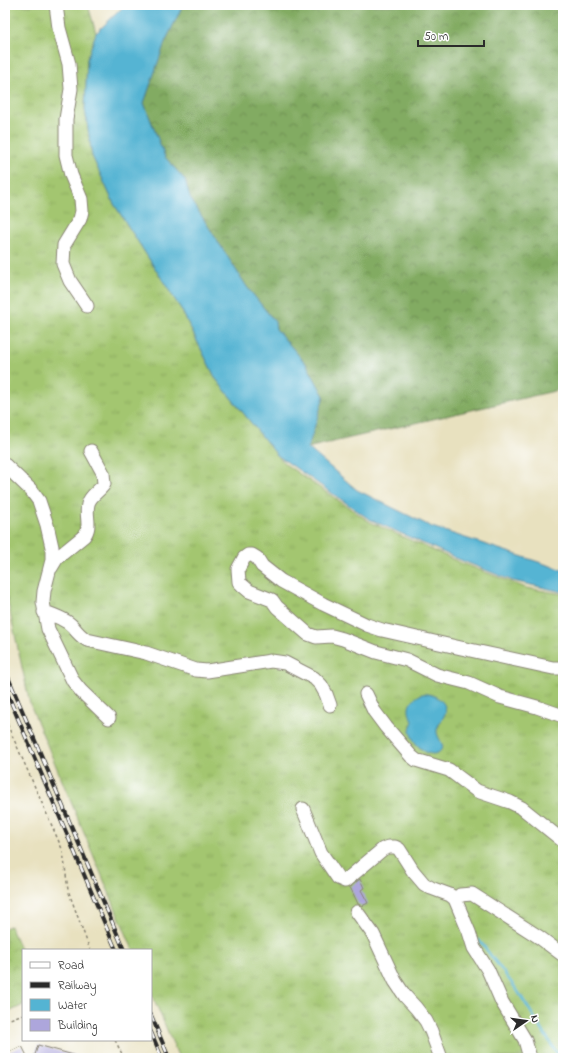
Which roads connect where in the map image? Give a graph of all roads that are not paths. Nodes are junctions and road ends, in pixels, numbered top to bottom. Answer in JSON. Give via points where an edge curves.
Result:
{"nodes":[{"id":1,"x":56,"y":5,"type":"edge"},
{"id":2,"x":87,"y":306,"type":"dead end"},
{"id":3,"x":91,"y":451,"type":"dead end"},
{"id":4,"x":5,"y":465,"type":"edge"},
{"id":5,"x":49,"y":572,"type":"junction"},
{"id":6,"x":44,"y":612,"type":"junction"},
{"id":7,"x":563,"y":668,"type":"edge"},
{"id":8,"x":366,"y":694,"type":"dead end"},
{"id":9,"x":330,"y":705,"type":"dead end"},
{"id":10,"x":563,"y":716,"type":"edge"},
{"id":11,"x":109,"y":718,"type":"dead end"},
{"id":12,"x":303,"y":809,"type":"dead end"},
{"id":13,"x":563,"y":841,"type":"edge"},
{"id":14,"x":457,"y":904,"type":"junction"},
{"id":15,"x":356,"y":912,"type":"dead end"},
{"id":16,"x":563,"y":955,"type":"edge"},
{"id":17,"x":441,"y":1058,"type":"edge"},
{"id":18,"x":530,"y":1058,"type":"edge"}],
"edges":[{"from":1,"to":2,"type":"lane","via":[[59,28],[69,64],[71,89],[66,119],[66,155],[82,211],[64,246],[63,264],[70,281]]},
{"from":3,"to":5,"type":"lane","via":[[103,473],[104,484],[88,504],[87,532],[57,558]]},
{"from":4,"to":5,"type":"lane","via":[[31,490],[42,507],[52,547]]},
{"from":5,"to":6,"type":"lane","via":[[44,591]]},
{"from":6,"to":9,"type":"lane","via":[[60,618],[87,640],[146,653],[196,670],[277,661],[314,678],[326,694]]},
{"from":6,"to":11,"type":"lane","via":[[48,629],[73,681]]},
{"from":7,"to":10,"type":"lane","via":[[461,648],[367,625],[281,581],[252,555],[244,558],[238,569],[239,582],[242,585],[249,591],[272,600],[308,634],[343,639],[376,652],[407,660],[437,675],[469,683],[500,697]]},
{"from":8,"to":13,"type":"lane","via":[[386,727],[416,760],[449,770],[477,791],[522,808]]},
{"from":12,"to":14,"type":"lane","via":[[321,853],[342,881],[351,877],[383,849],[395,847],[424,884],[450,895]]},
{"from":14,"to":16,"type":"lane","via":[[460,895],[472,894]]},
{"from":14,"to":18,"type":"lane","via":[[474,948],[525,1040]]},
{"from":15,"to":17,"type":"lane","via":[[372,934],[395,981],[426,1021]]}]}
